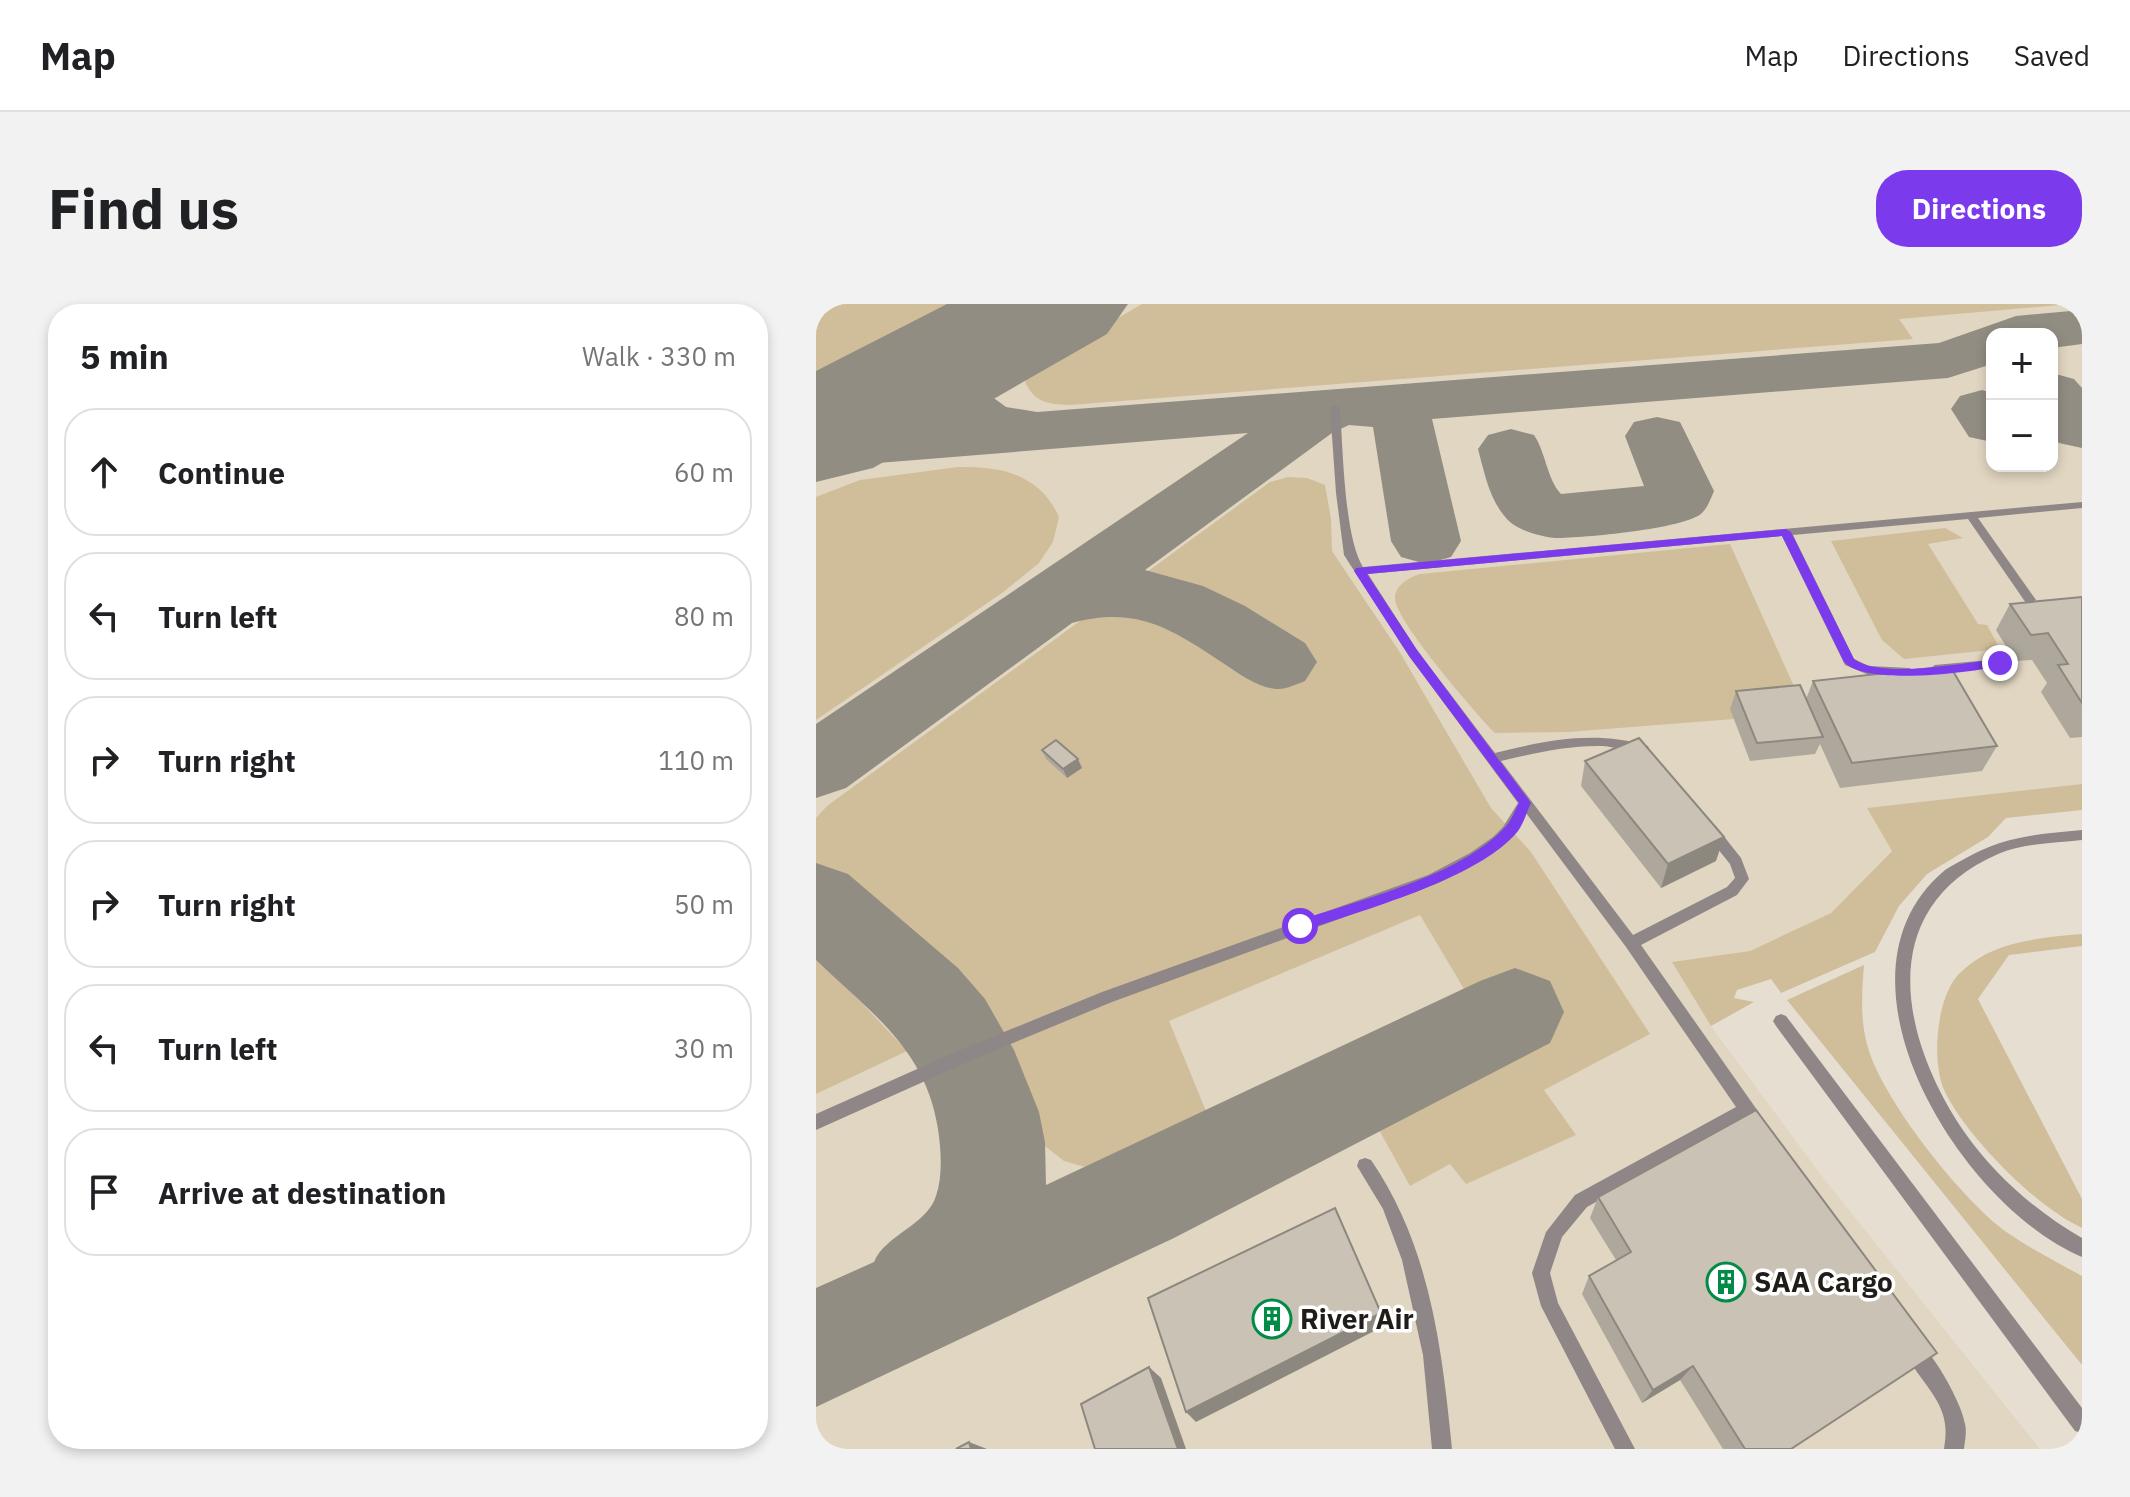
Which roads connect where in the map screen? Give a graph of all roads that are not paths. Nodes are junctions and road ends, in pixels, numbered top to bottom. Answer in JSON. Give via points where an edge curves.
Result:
{"nodes":[{"id":1,"x":1335,"y":408,"type":"dead end"},
{"id":2,"x":2082,"y":505,"type":"edge"},
{"id":3,"x":1971,"y":515,"type":"junction"},
{"id":4,"x":1786,"y":532,"type":"junction"},
{"id":5,"x":1360,"y":571,"type":"junction"},
{"id":6,"x":2030,"y":600,"type":"edge"},
{"id":7,"x":2000,"y":663,"type":"dead end"},
{"id":8,"x":1494,"y":758,"type":"junction"},
{"id":9,"x":1657,"y":762,"type":"edge"},
{"id":10,"x":1525,"y":803,"type":"junction"},
{"id":11,"x":1701,"y":817,"type":"edge"},
{"id":12,"x":2082,"y":835,"type":"edge"},
{"id":13,"x":1631,"y":943,"type":"junction"},
{"id":14,"x":1781,"y":1021,"type":"dead end"},
{"id":15,"x":1747,"y":1109,"type":"junction"},
{"id":16,"x":816,"y":1122,"type":"edge"},
{"id":17,"x":1774,"y":1149,"type":"edge"},
{"id":18,"x":1365,"y":1166,"type":"dead end"},
{"id":19,"x":2082,"y":1248,"type":"edge"},
{"id":20,"x":1901,"y":1332,"type":"edge"},
{"id":21,"x":2082,"y":1424,"type":"edge"},
{"id":22,"x":1442,"y":1449,"type":"edge"},
{"id":23,"x":1625,"y":1449,"type":"edge"},
{"id":24,"x":1954,"y":1449,"type":"edge"}],
"edges":[{"from":1,"to":5,"type":"lane","via":[[1347,541]]},
{"from":2,"to":3,"type":"lane"},
{"from":3,"to":4,"type":"lane"},
{"from":3,"to":6,"type":"lane"},
{"from":4,"to":5,"type":"lane"},
{"from":4,"to":7,"type":"lane","via":[[1849,662],[1888,673]]},
{"from":5,"to":8,"type":"lane","via":[[1413,653]]},
{"from":8,"to":9,"type":"lane","via":[[1545,745],[1592,742],[1627,743],[1648,751]]},
{"from":8,"to":10,"type":"lane"},
{"from":10,"to":13,"type":"lane"},
{"from":10,"to":16,"type":"lane","via":[[1513,827],[1498,841],[1433,879],[1093,1003]]},
{"from":11,"to":13,"type":"lane","via":[[1736,862],[1742,879],[1732,891]]},
{"from":12,"to":19,"type":"lane","via":[[1992,850],[1956,870],[1917,910],[1901,966],[1909,1031],[1928,1085],[1948,1121],[1992,1177],[2030,1214]]},
{"from":13,"to":15,"type":"lane"},
{"from":14,"to":21,"type":"lane"},
{"from":15,"to":17,"type":"lane"},
{"from":15,"to":23,"type":"lane","via":[[1581,1201],[1555,1232],[1541,1273],[1550,1306]]},
{"from":18,"to":22,"type":"lane","via":[[1389,1201],[1407,1249],[1428,1334]]},
{"from":20,"to":24,"type":"lane","via":[[1946,1397],[1958,1427]]}]}
